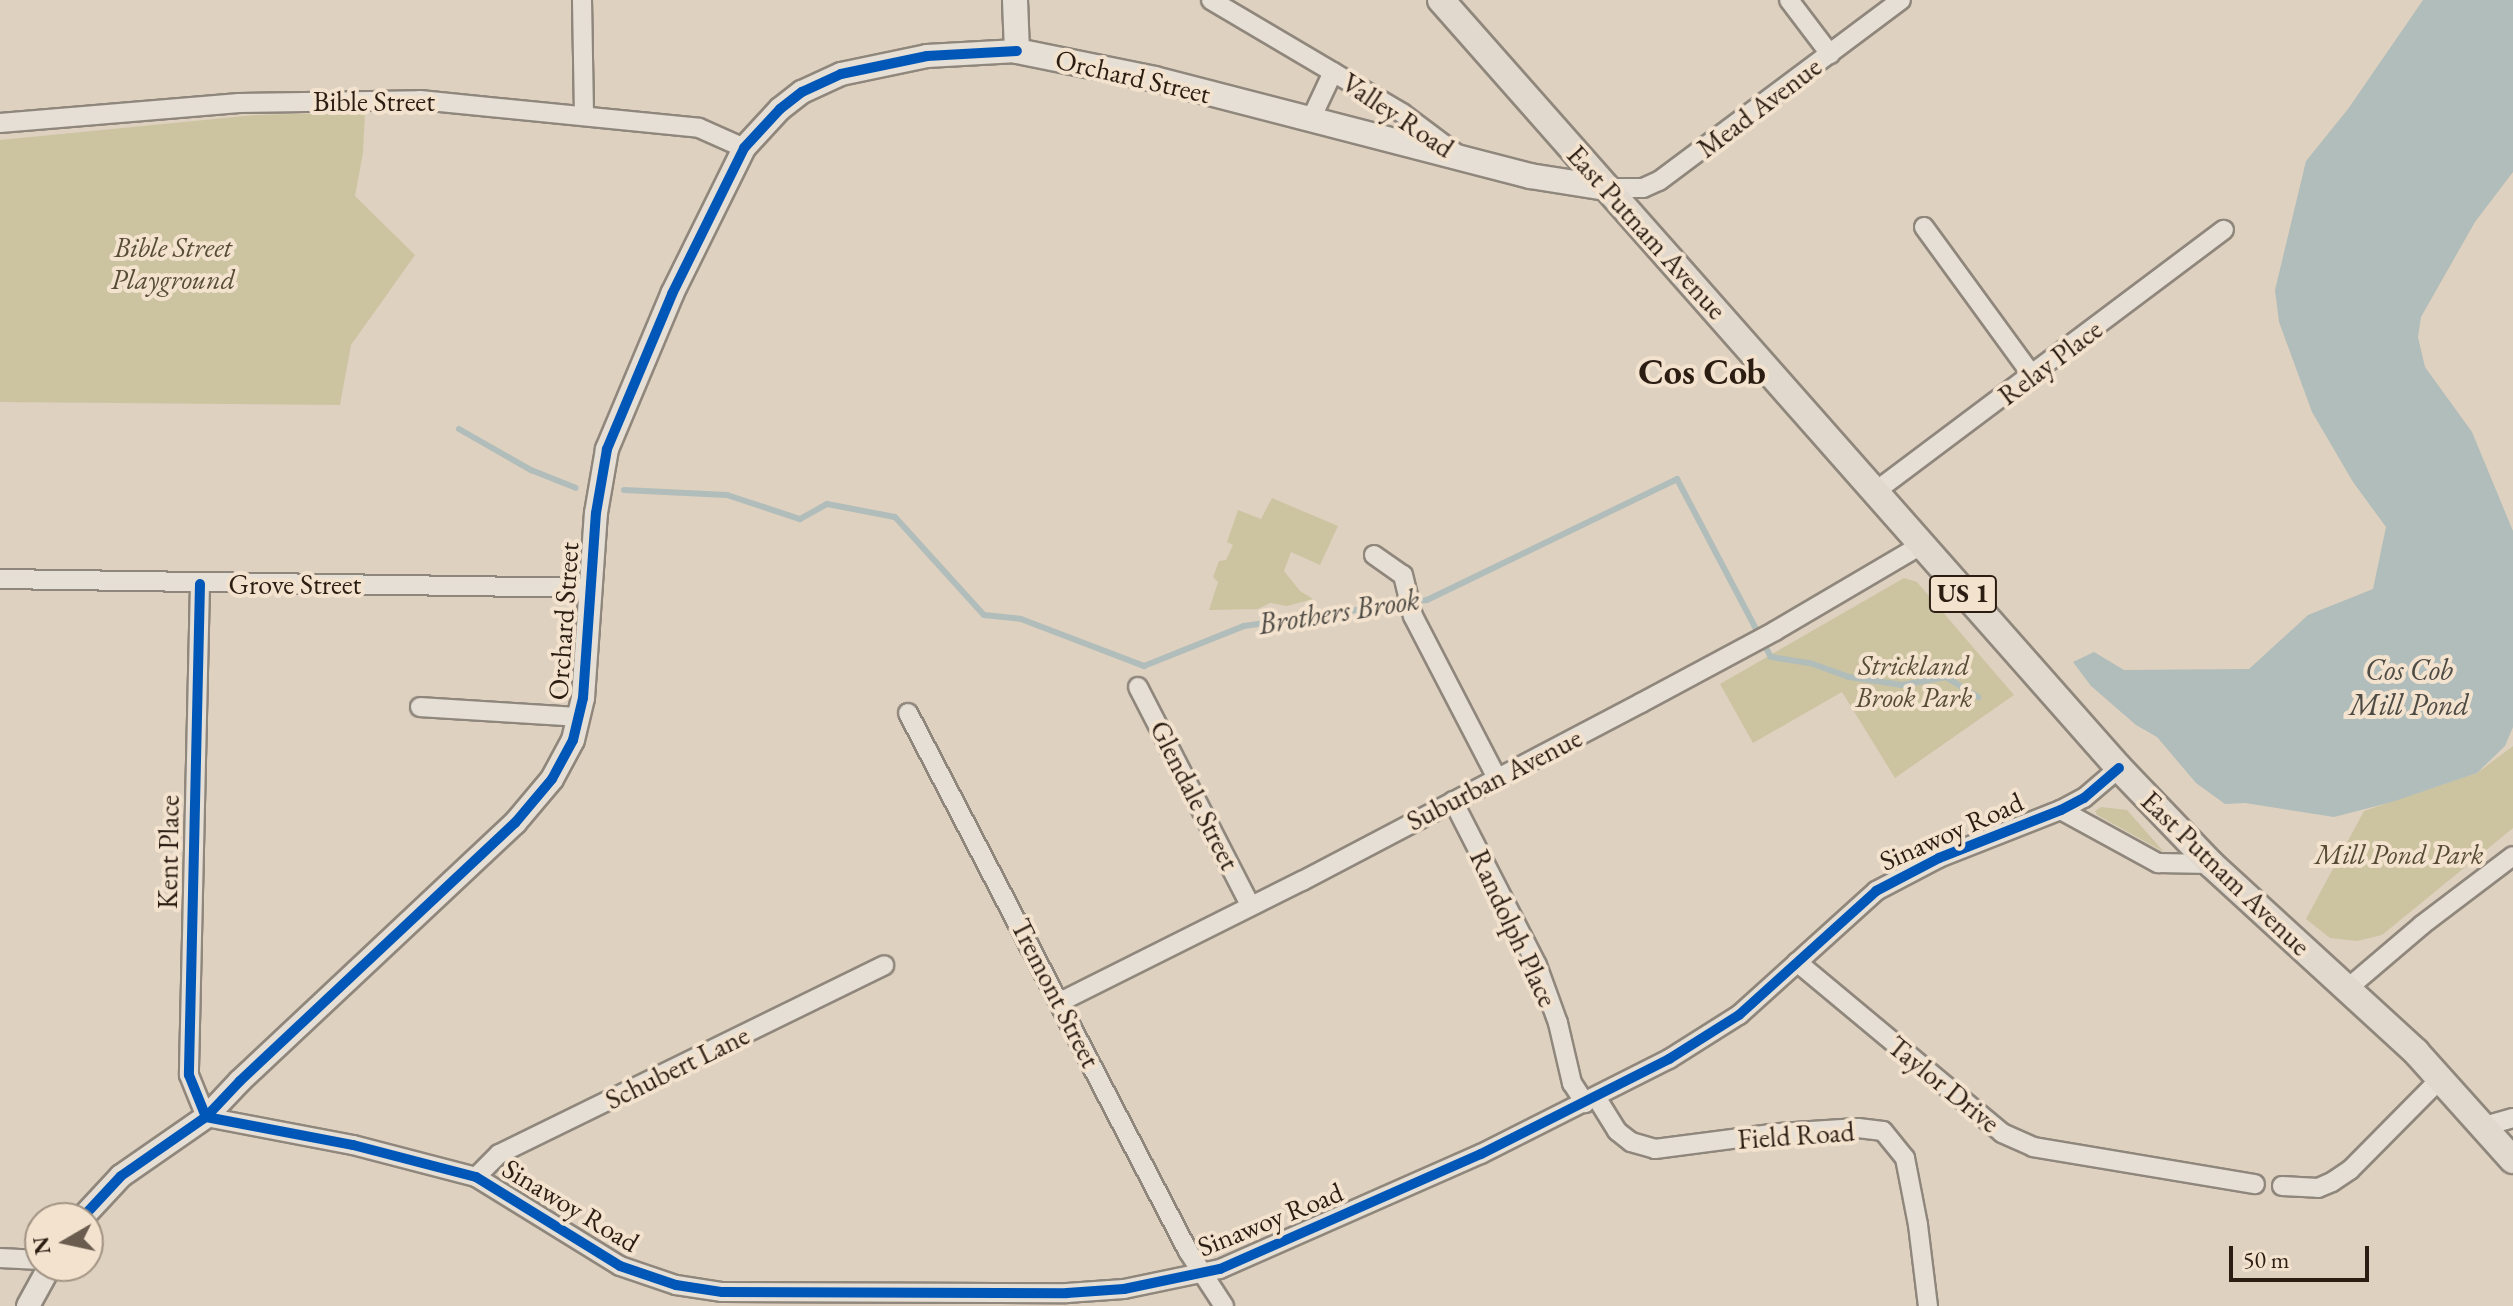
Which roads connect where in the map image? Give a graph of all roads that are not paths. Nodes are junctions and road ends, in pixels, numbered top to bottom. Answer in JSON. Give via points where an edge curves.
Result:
{"nodes":[{"id":1,"x":582,"y":0,"type":"edge"},
{"id":2,"x":1015,"y":0,"type":"edge"},
{"id":3,"x":1211,"y":0,"type":"edge"},
{"id":4,"x":1441,"y":0,"type":"edge"},
{"id":5,"x":1789,"y":0,"type":"edge"},
{"id":6,"x":1901,"y":0,"type":"edge"},
{"id":7,"x":1017,"y":51,"type":"junction"},
{"id":8,"x":1830,"y":54,"type":"junction"},
{"id":9,"x":1333,"y":72,"type":"junction"},
{"id":10,"x":584,"y":116,"type":"junction"},
{"id":11,"x":1311,"y":119,"type":"junction"},
{"id":12,"x":0,"y":123,"type":"edge"},
{"id":13,"x":744,"y":148,"type":"junction"},
{"id":14,"x":1464,"y":159,"type":"junction"},
{"id":15,"x":1607,"y":188,"type":"junction"},
{"id":16,"x":1924,"y":227,"type":"dead end"},
{"id":17,"x":2224,"y":230,"type":"dead end"},
{"id":18,"x":2032,"y":375,"type":"junction"},
{"id":19,"x":1876,"y":491,"type":"junction"},
{"id":20,"x":1921,"y":545,"type":"junction"},
{"id":21,"x":1374,"y":555,"type":"dead end"},
{"id":22,"x":0,"y":579,"type":"edge"},
{"id":23,"x":200,"y":584,"type":"junction"},
{"id":24,"x":591,"y":588,"type":"junction"},
{"id":25,"x":1138,"y":687,"type":"dead end"},
{"id":26,"x":420,"y":707,"type":"dead end"},
{"id":27,"x":908,"y":713,"type":"dead end"},
{"id":28,"x":580,"y":717,"type":"junction"},
{"id":29,"x":2119,"y":768,"type":"junction"},
{"id":30,"x":1497,"y":778,"type":"junction"},
{"id":31,"x":1453,"y":801,"type":"junction"},
{"id":32,"x":2061,"y":810,"type":"junction"},
{"id":33,"x":2513,"y":856,"type":"edge"},
{"id":34,"x":2211,"y":864,"type":"junction"},
{"id":35,"x":1250,"y":905,"type":"junction"},
{"id":36,"x":1797,"y":962,"type":"junction"},
{"id":37,"x":884,"y":965,"type":"dead end"},
{"id":38,"x":2348,"y":988,"type":"junction"},
{"id":39,"x":1060,"y":1002,"type":"junction"},
{"id":40,"x":2441,"y":1078,"type":"junction"},
{"id":41,"x":1590,"y":1100,"type":"junction"},
{"id":42,"x":206,"y":1117,"type":"junction"},
{"id":43,"x":2513,"y":1118,"type":"edge"},
{"id":44,"x":2485,"y":1126,"type":"junction"},
{"id":45,"x":2513,"y":1160,"type":"edge"},
{"id":46,"x":476,"y":1177,"type":"junction"},
{"id":47,"x":2255,"y":1184,"type":"dead end"},
{"id":48,"x":2282,"y":1186,"type":"dead end"},
{"id":49,"x":97,"y":1202,"type":"edge"},
{"id":50,"x":0,"y":1258,"type":"edge"},
{"id":51,"x":24,"y":1259,"type":"edge"},
{"id":52,"x":1203,"y":1273,"type":"junction"},
{"id":53,"x":41,"y":1282,"type":"edge"},
{"id":54,"x":802,"y":1300,"type":"edge"},
{"id":55,"x":28,"y":1306,"type":"edge"},
{"id":56,"x":1224,"y":1306,"type":"edge"},
{"id":57,"x":1928,"y":1306,"type":"edge"}],
"edges":[{"from":1,"to":10,"type":"street"},
{"from":2,"to":7,"type":"main road"},
{"from":3,"to":9,"type":"street","name":"Valley Road"},
{"from":4,"to":15,"type":"main road","name":"East Putnam Avenue","number":"US 1"},
{"from":5,"to":8,"type":"street"},
{"from":6,"to":8,"type":"street","name":"Mead Avenue"},
{"from":7,"to":11,"type":"main road","name":"Orchard Street"},
{"from":7,"to":13,"type":"street","name":"Orchard Street","via":[[911,58],[841,74],[780,109]]},
{"from":8,"to":15,"type":"street","name":"Mead Avenue","via":[[1659,181],[1643,188]]},
{"from":9,"to":11,"type":"street","name":"Valley Road"},
{"from":9,"to":14,"type":"street","name":"Valley Road","via":[[1402,113]]},
{"from":10,"to":12,"type":"street","name":"Bible Street","via":[[460,102],[363,99],[226,104]]},
{"from":10,"to":13,"type":"street","name":"Bible Street","via":[[699,128]]},
{"from":11,"to":14,"type":"main road","name":"Orchard Street"},
{"from":13,"to":24,"type":"street","name":"Orchard Street","via":[[698,237],[610,442],[598,491]]},
{"from":14,"to":15,"type":"main road","name":"Orchard Street"},
{"from":15,"to":19,"type":"main road","name":"East Putnam Avenue","number":"US 1"},
{"from":16,"to":18,"type":"street"},
{"from":17,"to":18,"type":"street","name":"Relay Place"},
{"from":18,"to":19,"type":"street","name":"Relay Place"},
{"from":19,"to":20,"type":"main road","name":"East Putnam Avenue","number":"US 1"},
{"from":20,"to":29,"type":"main road","name":"East Putnam Avenue","number":"US 1"},
{"from":20,"to":30,"type":"street","name":"Suburban Avenue","via":[[1775,631]]},
{"from":21,"to":30,"type":"street","via":[[1403,575],[1413,616]]},
{"from":22,"to":23,"type":"street","name":"Grove Street"},
{"from":23,"to":24,"type":"street","name":"Grove Street"},
{"from":23,"to":42,"type":"street","name":"Kent Place","via":[[189,1075]]},
{"from":24,"to":28,"type":"street","name":"Orchard Street"},
{"from":25,"to":35,"type":"street","name":"Glendale Street"},
{"from":26,"to":28,"type":"street"},
{"from":27,"to":39,"type":"street","name":"Tremont Street"},
{"from":28,"to":42,"type":"street","name":"Orchard Street","via":[[562,763],[529,808]]},
{"from":29,"to":32,"type":"street","name":"Sinawoy Road"},
{"from":29,"to":34,"type":"main road","name":"East Putnam Avenue","number":"US 1"},
{"from":30,"to":31,"type":"street","name":"Suburban Avenue"},
{"from":31,"to":35,"type":"street","name":"Suburban Avenue"},
{"from":31,"to":41,"type":"street","name":"Randolph Place","via":[[1537,965],[1572,1083]]},
{"from":32,"to":34,"type":"street","name":"Sinawoy Road","via":[[2158,863]]},
{"from":32,"to":36,"type":"street","name":"Sinawoy Road","via":[[1894,879],[1849,912]]},
{"from":33,"to":38,"type":"street"},
{"from":34,"to":38,"type":"main road","name":"East Putnam Avenue","number":"US 1"},
{"from":35,"to":39,"type":"street","name":"Suburban Avenue"},
{"from":36,"to":41,"type":"street","name":"Sinawoy Road","via":[[1723,1027]]},
{"from":36,"to":47,"type":"street","name":"Taylor Drive","via":[[2002,1133],[2033,1147]]},
{"from":37,"to":46,"type":"street","name":"Schubert Lane","via":[[499,1154]]},
{"from":38,"to":40,"type":"main road","name":"East Putnam Avenue","number":"US 1"},
{"from":39,"to":52,"type":"street","name":"Tremont Street"},
{"from":40,"to":44,"type":"main road","name":"East Putnam Avenue","number":"US 1"},
{"from":40,"to":48,"type":"street","via":[[2341,1176],[2318,1188]]},
{"from":41,"to":52,"type":"street","name":"Sinawoy Road","via":[[1272,1248]]},
{"from":41,"to":57,"type":"street","name":"Field Road","via":[[1631,1142],[1655,1149],[1779,1133],[1883,1131],[1905,1158]]},
{"from":42,"to":46,"type":"street","name":"Sinawoy Road","via":[[353,1145]]},
{"from":42,"to":49,"type":"street","name":"Orchard Street","via":[[121,1176]]},
{"from":43,"to":44,"type":"street"},
{"from":44,"to":45,"type":"main road","name":"East Putnam Avenue","number":"US 1"},
{"from":46,"to":54,"type":"street","name":"Sinawoy Road","via":[[601,1256],[640,1274],[707,1290]]},
{"from":50,"to":51,"type":"street"},
{"from":52,"to":54,"type":"street","name":"Sinawoy Road","via":[[1097,1292]]},
{"from":52,"to":56,"type":"street","name":"Tremont Street"},
{"from":53,"to":55,"type":"street"}]}
